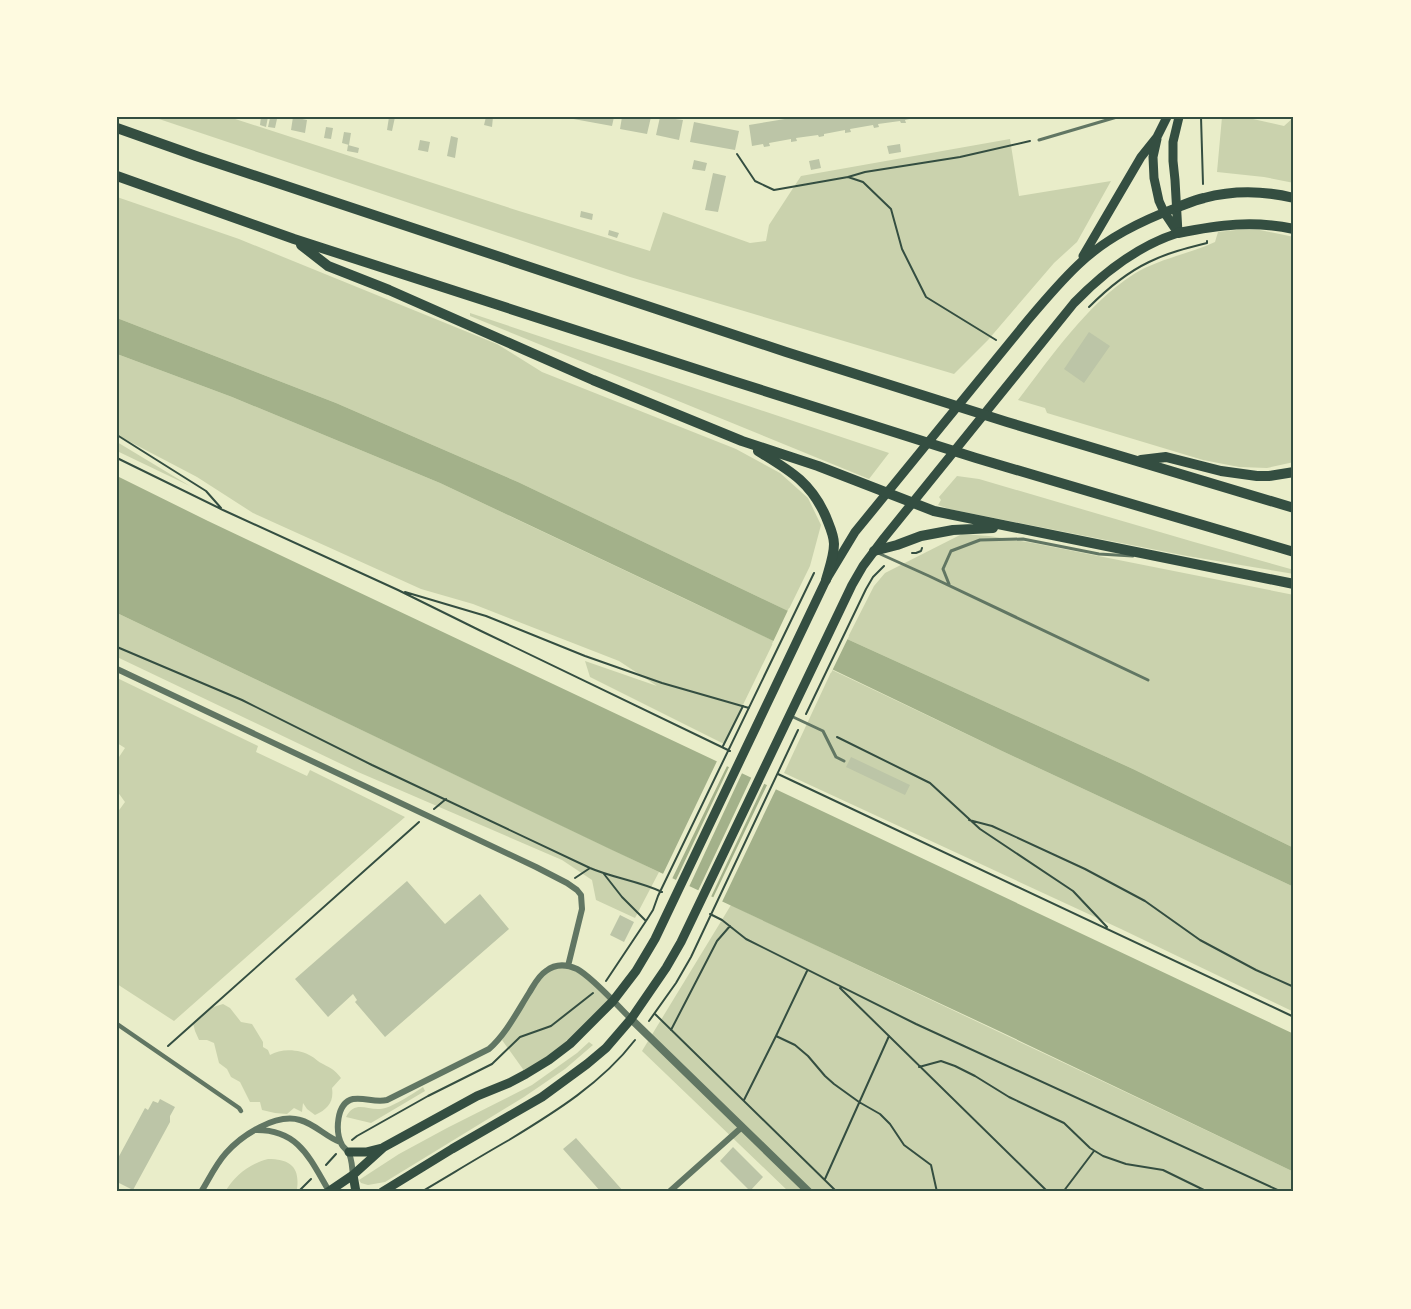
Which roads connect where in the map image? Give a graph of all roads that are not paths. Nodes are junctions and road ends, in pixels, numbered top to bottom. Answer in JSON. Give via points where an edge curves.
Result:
{"nodes":[{"id":1,"x":1117,"y":117,"type":"edge"},
{"id":2,"x":1167,"y":117,"type":"edge"},
{"id":3,"x":1179,"y":117,"type":"edge"},
{"id":4,"x":117,"y":128,"type":"edge"},
{"id":5,"x":1157,"y":137,"type":"junction"},
{"id":6,"x":1039,"y":140,"type":"road end"},
{"id":7,"x":117,"y":176,"type":"edge"},
{"id":8,"x":1294,"y":198,"type":"edge"},
{"id":9,"x":1178,"y":207,"type":"junction"},
{"id":10,"x":1164,"y":212,"type":"junction"},
{"id":11,"x":1294,"y":229,"type":"edge"},
{"id":12,"x":1178,"y":233,"type":"junction"},
{"id":13,"x":294,"y":239,"type":"junction"},
{"id":14,"x":1079,"y":264,"type":"junction"},
{"id":15,"x":742,"y":441,"type":"junction"},
{"id":16,"x":1137,"y":461,"type":"junction"},
{"id":17,"x":1294,"y":472,"type":"edge"},
{"id":18,"x":886,"y":493,"type":"junction"},
{"id":19,"x":913,"y":503,"type":"junction"},
{"id":20,"x":1294,"y":508,"type":"edge"},
{"id":21,"x":1012,"y":527,"type":"junction"},
{"id":22,"x":874,"y":551,"type":"junction"},
{"id":23,"x":1294,"y":552,"type":"edge"},
{"id":24,"x":1178,"y":560,"type":"junction"},
{"id":25,"x":826,"y":580,"type":"junction"},
{"id":26,"x":1294,"y":584,"type":"edge"},
{"id":27,"x":950,"y":586,"type":"junction"},
{"id":28,"x":117,"y":669,"type":"edge"},
{"id":29,"x":1148,"y":681,"type":"dead end"},
{"id":30,"x":789,"y":715,"type":"junction"},
{"id":31,"x":844,"y":761,"type":"dead end"},
{"id":32,"x":568,"y":966,"type":"junction"},
{"id":33,"x":613,"y":1001,"type":"junction"},
{"id":34,"x":631,"y":1019,"type":"junction"},
{"id":35,"x":117,"y":1024,"type":"edge"},
{"id":36,"x":241,"y":1111,"type":"dead end"},
{"id":37,"x":742,"y":1127,"type":"junction"},
{"id":38,"x":256,"y":1130,"type":"junction"},
{"id":39,"x":340,"y":1142,"type":"junction"},
{"id":40,"x":384,"y":1147,"type":"junction"},
{"id":41,"x":349,"y":1152,"type":"junction"},
{"id":42,"x":353,"y":1175,"type":"junction"},
{"id":43,"x":201,"y":1192,"type":"edge"},
{"id":44,"x":330,"y":1192,"type":"edge"},
{"id":45,"x":356,"y":1192,"type":"edge"},
{"id":46,"x":382,"y":1192,"type":"edge"},
{"id":47,"x":669,"y":1192,"type":"edge"},
{"id":48,"x":809,"y":1192,"type":"edge"}],
"edges":[{"from":1,"to":6,"type":"lane"},
{"from":2,"to":5,"type":"main road"},
{"from":3,"to":9,"type":"main road","via":[[1173,142]]},
{"from":4,"to":16,"type":"highway","via":[[786,352]]},
{"from":5,"to":10,"type":"main road","via":[[1154,178]]},
{"from":5,"to":14,"type":"main road","via":[[1141,157]]},
{"from":7,"to":13,"type":"highway"},
{"from":8,"to":9,"type":"highway","via":[[1237,193]]},
{"from":9,"to":10,"type":"main road"},
{"from":9,"to":12,"type":"main road"},
{"from":10,"to":12,"type":"main road"},
{"from":10,"to":14,"type":"main road","via":[[1120,232]]},
{"from":11,"to":12,"type":"highway","via":[[1249,223]]},
{"from":12,"to":19,"type":"main road","via":[[1126,258],[1080,296]]},
{"from":13,"to":15,"type":"highway","via":[[328,266]]},
{"from":13,"to":23,"type":"highway","via":[[976,458]]},
{"from":14,"to":18,"type":"main road"},
{"from":15,"to":18,"type":"highway"},
{"from":15,"to":25,"type":"highway","via":[[793,473],[819,502],[834,542]]},
{"from":16,"to":17,"type":"highway","via":[[1166,457],[1243,475]]},
{"from":16,"to":20,"type":"highway"},
{"from":18,"to":19,"type":"highway"},
{"from":18,"to":25,"type":"main road","via":[[855,532]]},
{"from":19,"to":21,"type":"highway"},
{"from":19,"to":22,"type":"main road"},
{"from":21,"to":22,"type":"highway","via":[[953,530]]},
{"from":21,"to":24,"type":"highway"},
{"from":22,"to":27,"type":"lane"},
{"from":22,"to":30,"type":"main road","via":[[857,575]]},
{"from":24,"to":26,"type":"highway"},
{"from":24,"to":27,"type":"lane","via":[[1099,554],[1023,539],[980,540],[951,551],[943,568]]},
{"from":25,"to":33,"type":"main road","via":[[672,903],[636,971]]},
{"from":27,"to":29,"type":"lane"},
{"from":28,"to":32,"type":"street","via":[[578,890],[582,901]]},
{"from":30,"to":31,"type":"lane","via":[[823,731],[836,757]]},
{"from":30,"to":34,"type":"main road","via":[[681,942]]},
{"from":32,"to":33,"type":"street","via":[[578,969]]},
{"from":32,"to":39,"type":"street","via":[[546,970],[489,1049],[387,1100],[348,1101],[339,1116]]},
{"from":33,"to":34,"type":"street"},
{"from":33,"to":40,"type":"main road","via":[[549,1060]]},
{"from":34,"to":37,"type":"street"},
{"from":34,"to":46,"type":"main road","via":[[606,1048],[542,1097]]},
{"from":35,"to":36,"type":"street"},
{"from":37,"to":47,"type":"street"},
{"from":37,"to":48,"type":"street"},
{"from":38,"to":39,"type":"street","via":[[277,1120],[294,1118]]},
{"from":38,"to":43,"type":"street","via":[[224,1154]]},
{"from":38,"to":44,"type":"street","via":[[274,1131],[298,1144]]},
{"from":39,"to":41,"type":"street"},
{"from":40,"to":41,"type":"main road"},
{"from":40,"to":42,"type":"main road"},
{"from":41,"to":42,"type":"street"},
{"from":42,"to":44,"type":"main road"},
{"from":42,"to":45,"type":"main road"}]}
